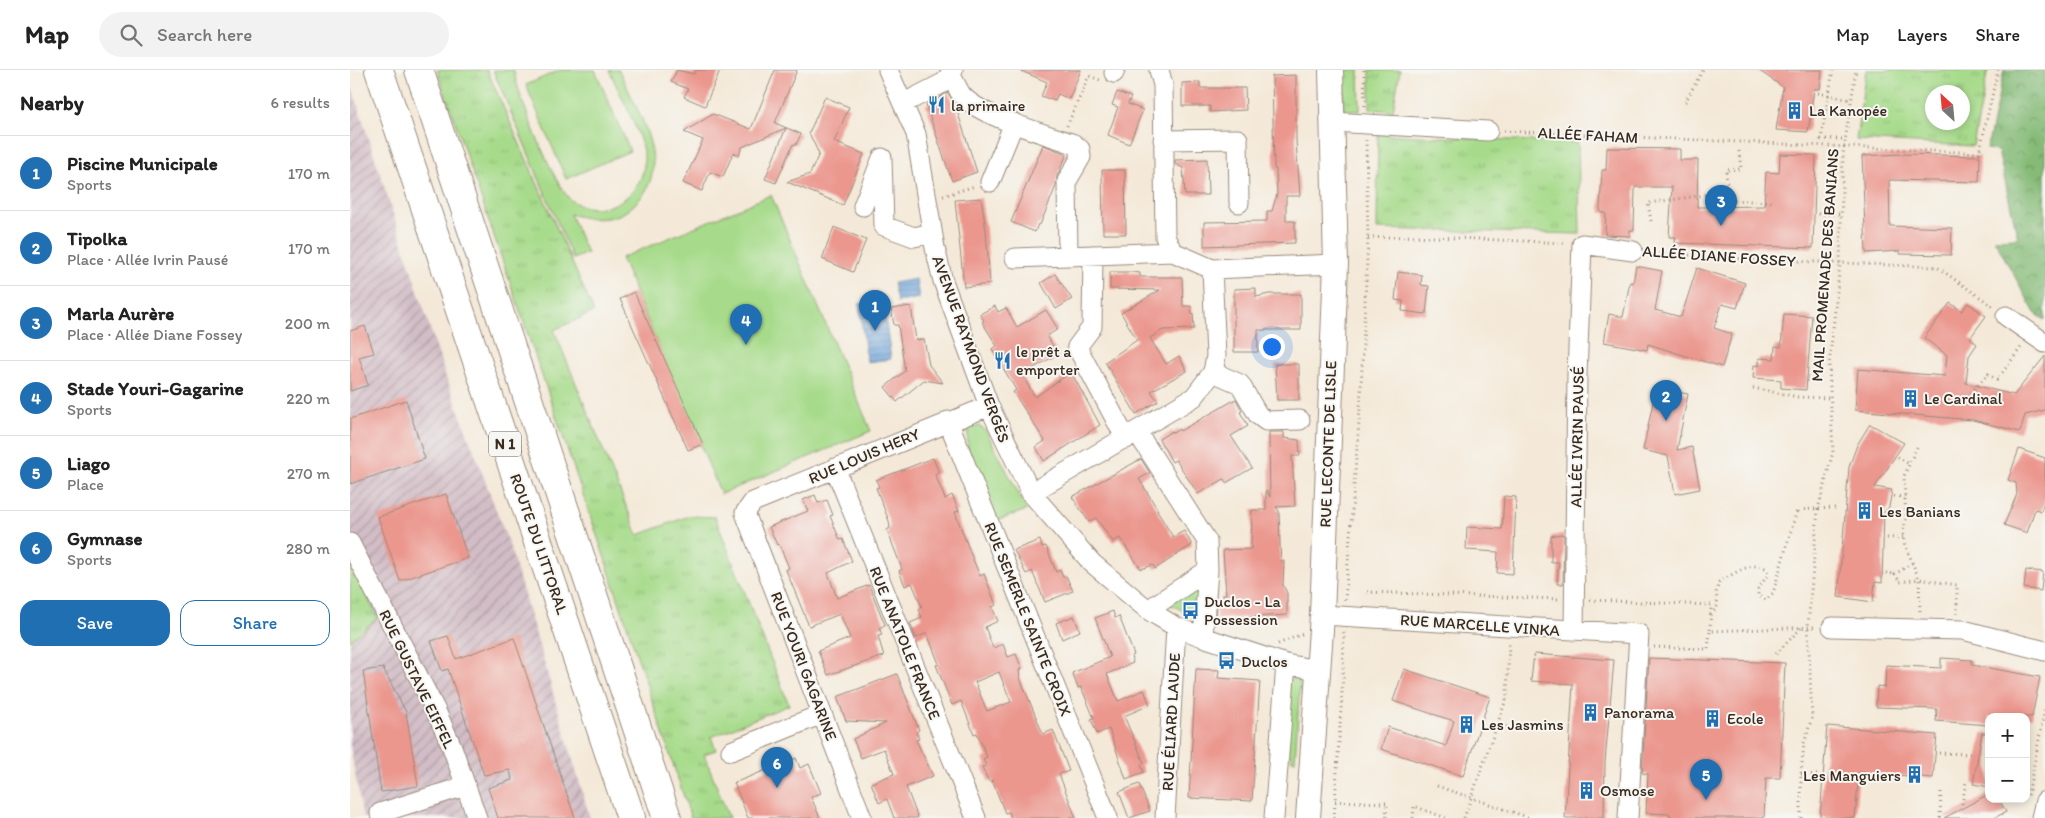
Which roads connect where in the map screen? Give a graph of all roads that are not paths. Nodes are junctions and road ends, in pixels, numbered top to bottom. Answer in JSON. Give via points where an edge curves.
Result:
{"nodes":[{"id":1,"x":379,"y":70,"type":"edge"},
{"id":2,"x":419,"y":70,"type":"edge"},
{"id":3,"x":428,"y":70,"type":"edge"},
{"id":4,"x":888,"y":70,"type":"edge"},
{"id":5,"x":1159,"y":70,"type":"edge"},
{"id":6,"x":1331,"y":70,"type":"edge"},
{"id":7,"x":952,"y":72,"type":"edge"},
{"id":8,"x":904,"y":103,"type":"junction"},
{"id":9,"x":1332,"y":122,"type":"junction"},
{"id":10,"x":1014,"y":123,"type":"junction"},
{"id":11,"x":1488,"y":130,"type":"road end"},
{"id":12,"x":1163,"y":140,"type":"junction"},
{"id":13,"x":990,"y":182,"type":"road end"},
{"id":14,"x":1239,"y":203,"type":"dead end"},
{"id":15,"x":863,"y":206,"type":"dead end"},
{"id":16,"x":932,"y":233,"type":"junction"},
{"id":17,"x":1582,"y":244,"type":"joint"},
{"id":18,"x":1633,"y":250,"type":"road end"},
{"id":19,"x":1173,"y":252,"type":"junction"},
{"id":20,"x":1068,"y":254,"type":"junction"},
{"id":21,"x":1093,"y":255,"type":"junction"},
{"id":22,"x":1015,"y":258,"type":"dead end"},
{"id":23,"x":1336,"y":264,"type":"junction"},
{"id":24,"x":1212,"y":269,"type":"junction"},
{"id":25,"x":2006,"y":316,"type":"road end"},
{"id":26,"x":2038,"y":339,"type":"edge"},
{"id":27,"x":1213,"y":372,"type":"junction"},
{"id":28,"x":989,"y":406,"type":"junction"},
{"id":29,"x":1300,"y":420,"type":"dead end"},
{"id":30,"x":948,"y":421,"type":"junction"},
{"id":31,"x":1132,"y":436,"type":"junction"},
{"id":32,"x":835,"y":468,"type":"junction"},
{"id":33,"x":1031,"y":493,"type":"junction"},
{"id":34,"x":745,"y":513,"type":"joint"},
{"id":35,"x":570,"y":527,"type":"junction"},
{"id":36,"x":350,"y":543,"type":"edge"},
{"id":37,"x":1208,"y":570,"type":"junction"},
{"id":38,"x":1148,"y":610,"type":"junction"},
{"id":39,"x":1333,"y":615,"type":"junction"},
{"id":40,"x":1176,"y":627,"type":"junction"},
{"id":41,"x":1832,"y":627,"type":"dead end"},
{"id":42,"x":1574,"y":631,"type":"junction"},
{"id":43,"x":1203,"y":637,"type":"junction"},
{"id":44,"x":2045,"y":651,"type":"edge"},
{"id":45,"x":1286,"y":664,"type":"junction"},
{"id":46,"x":1317,"y":670,"type":"junction"},
{"id":47,"x":822,"y":714,"type":"junction"},
{"id":48,"x":731,"y":752,"type":"dead end"},
{"id":49,"x":465,"y":786,"type":"junction"},
{"id":50,"x":2036,"y":800,"type":"edge"},
{"id":51,"x":380,"y":813,"type":"dead end"},
{"id":52,"x":476,"y":818,"type":"edge"},
{"id":53,"x":631,"y":818,"type":"edge"},
{"id":54,"x":667,"y":818,"type":"edge"},
{"id":55,"x":862,"y":818,"type":"edge"},
{"id":56,"x":976,"y":818,"type":"edge"},
{"id":57,"x":1108,"y":818,"type":"edge"},
{"id":58,"x":1165,"y":818,"type":"edge"},
{"id":59,"x":1274,"y":818,"type":"edge"},
{"id":60,"x":1308,"y":818,"type":"edge"},
{"id":61,"x":1628,"y":818,"type":"edge"},
{"id":62,"x":2042,"y":818,"type":"edge"}],
"edges":[{"from":1,"to":53,"type":"highway","name":"ROUTE DU LITTORAL","number":"N 1"},
{"from":2,"to":35,"type":"highway","number":"N 1"},
{"from":3,"to":35,"type":"highway","via":[[522,348]]},
{"from":4,"to":8,"type":"street","name":"AVENUE RAYMOND VERGÈS"},
{"from":5,"to":12,"type":"street","via":[[1163,85]]},
{"from":6,"to":9,"type":"main road","name":"RUE LECONTE DE LISLE"},
{"from":7,"to":8,"type":"street","via":[[945,82]]},
{"from":7,"to":10,"type":"street","via":[[962,96]]},
{"from":8,"to":16,"type":"street","name":"AVENUE RAYMOND VERGÈS","via":[[916,134]]},
{"from":9,"to":11,"type":"street"},
{"from":9,"to":23,"type":"main road","name":"RUE LECONTE DE LISLE"},
{"from":10,"to":13,"type":"street"},
{"from":10,"to":20,"type":"street","via":[[1080,149],[1081,157],[1067,181]]},
{"from":12,"to":14,"type":"street","via":[[1238,139]]},
{"from":12,"to":19,"type":"street","via":[[1165,237]]},
{"from":15,"to":16,"type":"street","via":[[882,158],[884,226],[914,237]]},
{"from":16,"to":28,"type":"street","name":"AVENUE RAYMOND VERGÈS","via":[[943,281]]},
{"from":17,"to":18,"type":"street","name":"ALLÉE DIANE FOSSEY"},
{"from":17,"to":42,"type":"street","name":"ALLÉE IVRIN PAUSÉ"},
{"from":19,"to":21,"type":"street"},
{"from":19,"to":24,"type":"street"},
{"from":20,"to":21,"type":"street"},
{"from":20,"to":22,"type":"street"},
{"from":21,"to":31,"type":"street","via":[[1092,327],[1077,347]]},
{"from":23,"to":24,"type":"street"},
{"from":23,"to":39,"type":"main road","name":"RUE LECONTE DE LISLE"},
{"from":24,"to":27,"type":"street","via":[[1216,356]]},
{"from":25,"to":26,"type":"street"},
{"from":27,"to":29,"type":"street","via":[[1240,384],[1258,415],[1266,421]]},
{"from":27,"to":31,"type":"street","via":[[1194,397]]},
{"from":28,"to":30,"type":"street","name":"RUE LOUIS HERY"},
{"from":28,"to":33,"type":"street","name":"AVENUE RAYMOND VERGÈS"},
{"from":30,"to":32,"type":"street","name":"RUE LOUIS HERY"},
{"from":30,"to":57,"type":"street","name":"RUE SEMERLE SAINTE CROIX"},
{"from":31,"to":33,"type":"street"},
{"from":31,"to":37,"type":"street","via":[[1207,541]]},
{"from":32,"to":34,"type":"street","name":"RUE LOUIS HERY","via":[[753,502]]},
{"from":32,"to":56,"type":"street","name":"RUE ANATOLE FRANCE"},
{"from":33,"to":38,"type":"street","name":"AVENUE RAYMOND VERGÈS","via":[[1092,563]]},
{"from":34,"to":47,"type":"street","name":"RUE YOURI GAGARINE"},
{"from":35,"to":54,"type":"highway","number":"N 1"},
{"from":36,"to":49,"type":"street","name":"RUE GUSTAVE EIFFEL","via":[[435,709]]},
{"from":37,"to":38,"type":"street"},
{"from":37,"to":43,"type":"street"},
{"from":38,"to":40,"type":"street","name":"AVENUE RAYMOND VERGÈS"},
{"from":39,"to":42,"type":"street","name":"RUE MARCELLE VINKA"},
{"from":39,"to":46,"type":"main road","name":"RUE LECONTE DE LISLE"},
{"from":40,"to":43,"type":"street","name":"AVENUE RAYMOND VERGÈS"},
{"from":40,"to":58,"type":"street","name":"RUE ÉLIARD LAUDE"},
{"from":41,"to":44,"type":"street","via":[[1958,630]]},
{"from":42,"to":61,"type":"street","name":"RUE MARCELLE VINKA","via":[[1640,634]]},
{"from":43,"to":45,"type":"street","name":"AVENUE RAYMOND VERGÈS"},
{"from":45,"to":46,"type":"street","name":"AVENUE RAYMOND VERGÈS"},
{"from":45,"to":59,"type":"street"},
{"from":46,"to":60,"type":"main road","name":"RUE LECONTE DE LISLE"},
{"from":47,"to":48,"type":"street"},
{"from":47,"to":55,"type":"street","name":"RUE YOURI GAGARINE"},
{"from":49,"to":51,"type":"street"},
{"from":49,"to":52,"type":"street","name":"RUE GUSTAVE EIFFEL"},
{"from":50,"to":62,"type":"street"}]}
